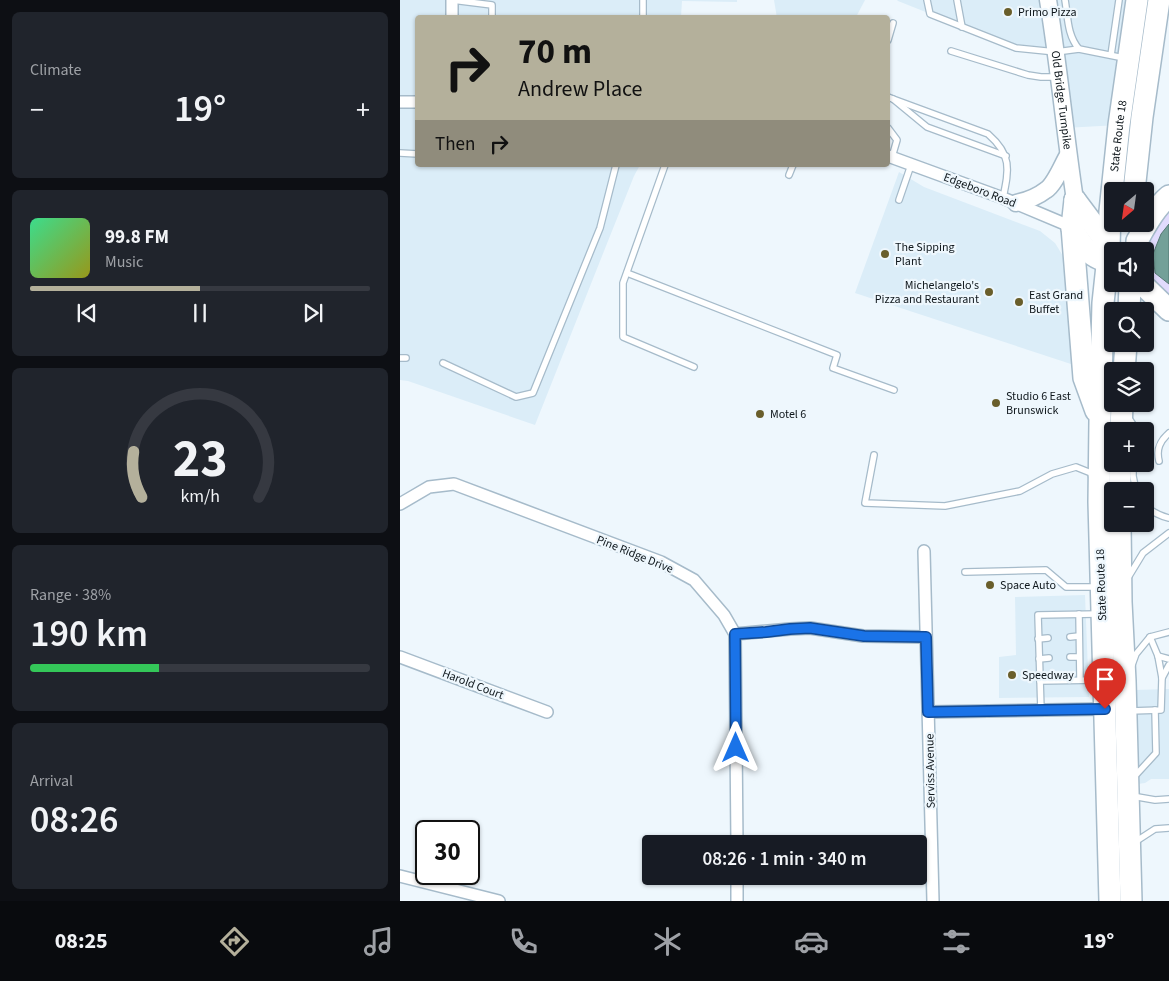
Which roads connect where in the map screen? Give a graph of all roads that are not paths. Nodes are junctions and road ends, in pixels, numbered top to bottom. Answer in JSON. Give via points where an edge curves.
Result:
{"nodes":[{"id":1,"x":452,"y":0,"type":"edge"},
{"id":2,"x":643,"y":0,"type":"edge"},
{"id":3,"x":927,"y":0,"type":"edge"},
{"id":4,"x":958,"y":0,"type":"edge"},
{"id":5,"x":1048,"y":0,"type":"edge"},
{"id":6,"x":1065,"y":0,"type":"edge"},
{"id":7,"x":1119,"y":0,"type":"edge"},
{"id":8,"x":1137,"y":0,"type":"edge"},
{"id":9,"x":1158,"y":0,"type":"edge"},
{"id":10,"x":452,"y":15,"type":"edge"},
{"id":11,"x":492,"y":15,"type":"edge"},
{"id":12,"x":642,"y":15,"type":"edge"},
{"id":13,"x":893,"y":24,"type":"dead end"},
{"id":14,"x":962,"y":27,"type":"junction"},
{"id":15,"x":890,"y":34,"type":"edge"},
{"id":16,"x":1079,"y":49,"type":"junction"},
{"id":17,"x":951,"y":51,"type":"dead end"},
{"id":18,"x":1056,"y":52,"type":"junction"},
{"id":19,"x":1120,"y":57,"type":"junction"},
{"id":20,"x":1058,"y":77,"type":"junction"},
{"id":21,"x":890,"y":98,"type":"edge"},
{"id":22,"x":400,"y":102,"type":"edge"},
{"id":23,"x":415,"y":102,"type":"edge"},
{"id":24,"x":890,"y":131,"type":"edge"},
{"id":25,"x":400,"y":153,"type":"edge"},
{"id":26,"x":415,"y":154,"type":"edge"},
{"id":27,"x":1006,"y":156,"type":"junction"},
{"id":28,"x":1068,"y":156,"type":"junction"},
{"id":29,"x":890,"y":157,"type":"edge"},
{"id":30,"x":912,"y":165,"type":"junction"},
{"id":31,"x":615,"y":167,"type":"edge"},
{"id":32,"x":663,"y":167,"type":"edge"},
{"id":33,"x":792,"y":167,"type":"edge"},
{"id":34,"x":790,"y":175,"type":"dead end"},
{"id":35,"x":1135,"y":182,"type":"edge"},
{"id":36,"x":1169,"y":196,"type":"edge"},
{"id":37,"x":899,"y":200,"type":"dead end"},
{"id":38,"x":1075,"y":200,"type":"junction"},
{"id":39,"x":1009,"y":201,"type":"junction"},
{"id":40,"x":1072,"y":227,"type":"junction"},
{"id":41,"x":1134,"y":239,"type":"edge"},
{"id":42,"x":1109,"y":242,"type":"edge"},
{"id":43,"x":1104,"y":243,"type":"edge"},
{"id":44,"x":1104,"y":247,"type":"edge"},
{"id":45,"x":626,"y":273,"type":"junction"},
{"id":46,"x":1104,"y":292,"type":"edge"},
{"id":47,"x":1150,"y":292,"type":"edge"},
{"id":48,"x":1169,"y":310,"type":"edge"},
{"id":49,"x":444,"y":363,"type":"dead end"},
{"id":50,"x":694,"y":367,"type":"dead end"},
{"id":51,"x":894,"y":390,"type":"dead end"},
{"id":52,"x":1100,"y":421,"type":"junction"},
{"id":53,"x":1169,"y":433,"type":"edge"},
{"id":54,"x":874,"y":455,"type":"dead end"},
{"id":55,"x":1159,"y":461,"type":"dead end"},
{"id":56,"x":1099,"y":502,"type":"junction"},
{"id":57,"x":400,"y":504,"type":"edge"},
{"id":58,"x":1154,"y":512,"type":"edge"},
{"id":59,"x":1169,"y":518,"type":"edge"},
{"id":60,"x":1120,"y":532,"type":"edge"},
{"id":61,"x":1169,"y":533,"type":"edge"},
{"id":62,"x":924,"y":551,"type":"dead end"},
{"id":63,"x":965,"y":572,"type":"dead end"},
{"id":64,"x":1101,"y":587,"type":"junction"},
{"id":65,"x":1121,"y":602,"type":"junction"},
{"id":66,"x":1079,"y":614,"type":"junction"},
{"id":67,"x":1102,"y":614,"type":"junction"},
{"id":68,"x":1169,"y":632,"type":"edge"},
{"id":69,"x":735,"y":634,"type":"junction"},
{"id":70,"x":1079,"y":636,"type":"junction"},
{"id":71,"x":926,"y":637,"type":"junction"},
{"id":72,"x":1070,"y":637,"type":"dead end"},
{"id":73,"x":1150,"y":637,"type":"junction"},
{"id":74,"x":1038,"y":638,"type":"junction"},
{"id":75,"x":1048,"y":638,"type":"dead end"},
{"id":76,"x":400,"y":656,"type":"edge"},
{"id":77,"x":1158,"y":656,"type":"junction"},
{"id":78,"x":1079,"y":657,"type":"junction"},
{"id":79,"x":1049,"y":658,"type":"dead end"},
{"id":80,"x":1070,"y":658,"type":"dead end"},
{"id":81,"x":1169,"y":658,"type":"edge"},
{"id":82,"x":1039,"y":659,"type":"junction"},
{"id":83,"x":1169,"y":665,"type":"edge"},
{"id":84,"x":1162,"y":678,"type":"junction"},
{"id":85,"x":1080,"y":680,"type":"junction"},
{"id":86,"x":1104,"y":680,"type":"junction"},
{"id":87,"x":1040,"y":681,"type":"junction"},
{"id":88,"x":1125,"y":681,"type":"junction"},
{"id":89,"x":1105,"y":709,"type":"junction"},
{"id":90,"x":1041,"y":710,"type":"junction"},
{"id":91,"x":1155,"y":710,"type":"junction"},
{"id":92,"x":1126,"y":711,"type":"junction"},
{"id":93,"x":547,"y":712,"type":"dead end"},
{"id":94,"x":928,"y":712,"type":"junction"},
{"id":95,"x":1127,"y":790,"type":"junction"},
{"id":96,"x":1169,"y":799,"type":"edge"},
{"id":97,"x":1169,"y":828,"type":"edge"},
{"id":98,"x":736,"y":835,"type":"edge"},
{"id":99,"x":1129,"y":846,"type":"junction"},
{"id":100,"x":400,"y":876,"type":"edge"},
{"id":101,"x":737,"y":885,"type":"edge"},
{"id":102,"x":498,"y":901,"type":"edge"},
{"id":103,"x":737,"y":901,"type":"edge"},
{"id":104,"x":933,"y":901,"type":"edge"},
{"id":105,"x":1110,"y":901,"type":"edge"},
{"id":106,"x":1131,"y":901,"type":"edge"}],
"edges":[{"from":1,"to":10,"type":"street"},
{"from":1,"to":11,"type":"lane","via":[[492,5]]},
{"from":2,"to":12,"type":"lane"},
{"from":3,"to":14,"type":"lane","via":[[930,14]]},
{"from":4,"to":14,"type":"lane"},
{"from":5,"to":18,"type":"street","name":"Old Bridge Turnpike"},
{"from":6,"to":16,"type":"lane","via":[[1069,30]]},
{"from":7,"to":19,"type":"lane"},
{"from":8,"to":19,"type":"highway","name":"State Route 18"},
{"from":9,"to":35,"type":"highway","name":"State Route 18"},
{"from":13,"to":15,"type":"lane"},
{"from":14,"to":18,"type":"lane","via":[[1016,48]]},
{"from":16,"to":18,"type":"lane"},
{"from":16,"to":19,"type":"lane"},
{"from":17,"to":20,"type":"lane","via":[[1028,75]]},
{"from":18,"to":20,"type":"street","name":"Old Bridge Turnpike"},
{"from":19,"to":42,"type":"highway","name":"State Route 18","via":[[1119,125]]},
{"from":20,"to":28,"type":"street","name":"Old Bridge Turnpike"},
{"from":21,"to":27,"type":"lane","via":[[927,127]]},
{"from":21,"to":27,"type":"lane","via":[[988,134]]},
{"from":22,"to":23,"type":"street"},
{"from":24,"to":29,"type":"lane","via":[[897,140]]},
{"from":25,"to":26,"type":"lane"},
{"from":27,"to":39,"type":"lane"},
{"from":28,"to":38,"type":"street","name":"Old Bridge Turnpike"},
{"from":28,"to":39,"type":"street","via":[[1047,190],[1027,200]]},
{"from":29,"to":30,"type":"street","name":"Edgeboro Road"},
{"from":30,"to":37,"type":"lane"},
{"from":30,"to":39,"type":"street","name":"Edgeboro Road"},
{"from":31,"to":49,"type":"lane","via":[[600,228],[533,394],[516,397]]},
{"from":32,"to":45,"type":"lane"},
{"from":33,"to":34,"type":"lane"},
{"from":36,"to":41,"type":"highway"},
{"from":38,"to":40,"type":"highway"},
{"from":38,"to":43,"type":"highway"},
{"from":39,"to":40,"type":"street","name":"Edgeboro Road"},
{"from":40,"to":44,"type":"highway","via":[[1086,230]]},
{"from":40,"to":52,"type":"highway","via":[[1084,378]]},
{"from":45,"to":50,"type":"lane","via":[[622,337]]},
{"from":45,"to":51,"type":"lane","via":[[837,355],[833,368]]},
{"from":46,"to":52,"type":"highway","name":"State Route 18"},
{"from":47,"to":48,"type":"highway"},
{"from":52,"to":56,"type":"highway","name":"State Route 18"},
{"from":53,"to":55,"type":"lane","via":[[1158,448]]},
{"from":54,"to":56,"type":"lane","via":[[865,503],[945,506],[1020,491],[1052,474],[1076,467],[1090,473]]},
{"from":56,"to":64,"type":"highway","name":"State Route 18"},
{"from":57,"to":69,"type":"street","name":"Pine Ridge Drive","via":[[429,487],[454,484],[661,562],[694,580],[724,615]]},
{"from":58,"to":59,"type":"lane"},
{"from":60,"to":65,"type":"highway","name":"State Route 18"},
{"from":61,"to":65,"type":"lane","via":[[1143,552],[1130,573]]},
{"from":62,"to":71,"type":"street","name":"Serviss Avenue"},
{"from":63,"to":64,"type":"lane","via":[[1046,570],[1066,587]]},
{"from":64,"to":67,"type":"highway","name":"State Route 18"},
{"from":65,"to":88,"type":"highway","name":"State Route 18"},
{"from":66,"to":67,"type":"lane"},
{"from":66,"to":70,"type":"lane"},
{"from":66,"to":74,"type":"lane","via":[[1038,615]]},
{"from":67,"to":86,"type":"highway","name":"State Route 18"},
{"from":68,"to":73,"type":"lane"},
{"from":69,"to":71,"type":"street","via":[[810,628],[864,636]]},
{"from":69,"to":98,"type":"street"},
{"from":70,"to":72,"type":"lane"},
{"from":70,"to":78,"type":"lane"},
{"from":71,"to":94,"type":"street","name":"Serviss Avenue"},
{"from":73,"to":77,"type":"lane"},
{"from":73,"to":88,"type":"lane","via":[[1136,654]]},
{"from":74,"to":75,"type":"lane"},
{"from":74,"to":82,"type":"lane"},
{"from":76,"to":93,"type":"street","name":"Harold Court"},
{"from":77,"to":81,"type":"lane"},
{"from":77,"to":84,"type":"lane"},
{"from":78,"to":80,"type":"lane"},
{"from":78,"to":85,"type":"lane"},
{"from":79,"to":82,"type":"lane"},
{"from":82,"to":87,"type":"lane"},
{"from":83,"to":84,"type":"lane"},
{"from":84,"to":91,"type":"lane","via":[[1161,710]]},
{"from":85,"to":86,"type":"lane"},
{"from":85,"to":87,"type":"lane"},
{"from":86,"to":89,"type":"highway","name":"State Route 18"},
{"from":87,"to":90,"type":"lane"},
{"from":88,"to":92,"type":"highway","name":"State Route 18"},
{"from":89,"to":90,"type":"street"},
{"from":89,"to":105,"type":"highway","name":"State Route 18"},
{"from":90,"to":94,"type":"street"},
{"from":91,"to":92,"type":"lane"},
{"from":91,"to":95,"type":"lane","via":[[1156,753]]},
{"from":92,"to":95,"type":"highway","name":"State Route 18"},
{"from":94,"to":104,"type":"street","name":"Serviss Avenue"},
{"from":95,"to":96,"type":"lane","via":[[1155,800]]},
{"from":95,"to":99,"type":"highway","name":"State Route 18"},
{"from":97,"to":99,"type":"lane","via":[[1155,829]]},
{"from":99,"to":106,"type":"highway","name":"State Route 18"},
{"from":100,"to":102,"type":"street"},
{"from":101,"to":103,"type":"street"}]}
